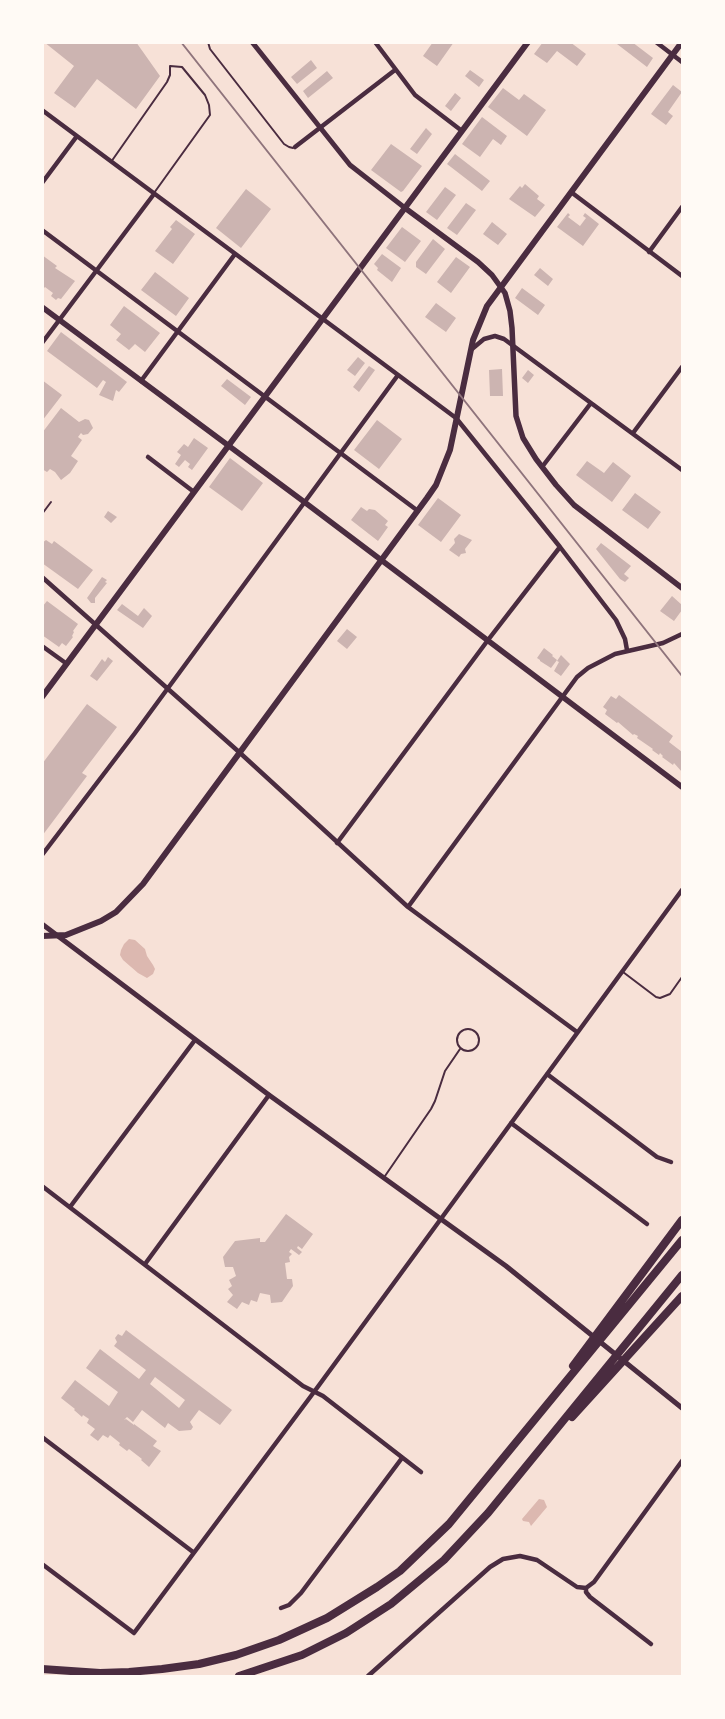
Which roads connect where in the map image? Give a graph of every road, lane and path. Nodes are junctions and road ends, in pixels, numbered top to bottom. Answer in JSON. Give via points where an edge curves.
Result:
{"nodes":[{"id":1,"x":208,"y":42,"type":"edge"},
{"id":2,"x":252,"y":42,"type":"edge"},
{"id":3,"x":374,"y":42,"type":"edge"},
{"id":4,"x":528,"y":42,"type":"edge"},
{"id":5,"x":656,"y":42,"type":"edge"},
{"id":6,"x":682,"y":42,"type":"edge"},
{"id":7,"x":673,"y":55,"type":"junction"},
{"id":8,"x":682,"y":62,"type":"edge"},
{"id":9,"x":395,"y":70,"type":"junction"},
{"id":10,"x":42,"y":110,"type":"edge"},
{"id":11,"x":320,"y":129,"type":"junction"},
{"id":12,"x":462,"y":130,"type":"junction"},
{"id":13,"x":77,"y":136,"type":"junction"},
{"id":14,"x":295,"y":147,"type":"joint"},
{"id":15,"x":111,"y":162,"type":"junction"},
{"id":16,"x":42,"y":183,"type":"edge"},
{"id":17,"x":571,"y":192,"type":"junction"},
{"id":18,"x":154,"y":194,"type":"junction"},
{"id":19,"x":682,"y":207,"type":"edge"},
{"id":20,"x":405,"y":208,"type":"junction"},
{"id":21,"x":42,"y":230,"type":"edge"},
{"id":22,"x":650,"y":252,"type":"junction"},
{"id":23,"x":235,"y":254,"type":"junction"},
{"id":24,"x":97,"y":270,"type":"junction"},
{"id":25,"x":682,"y":276,"type":"edge"},
{"id":26,"x":501,"y":287,"type":"junction"},
{"id":27,"x":42,"y":307,"type":"edge"},
{"id":28,"x":322,"y":319,"type":"junction"},
{"id":29,"x":60,"y":320,"type":"junction"},
{"id":30,"x":178,"y":330,"type":"junction"},
{"id":31,"x":42,"y":343,"type":"edge"},
{"id":32,"x":513,"y":344,"type":"junction"},
{"id":33,"x":470,"y":352,"type":"junction"},
{"id":34,"x":682,"y":366,"type":"edge"},
{"id":35,"x":398,"y":376,"type":"junction"},
{"id":36,"x":141,"y":381,"type":"junction"},
{"id":37,"x":266,"y":396,"type":"junction"},
{"id":38,"x":591,"y":403,"type":"junction"},
{"id":39,"x":456,"y":418,"type":"junction"},
{"id":40,"x":632,"y":434,"type":"junction"},
{"id":41,"x":228,"y":446,"type":"junction"},
{"id":42,"x":341,"y":453,"type":"junction"},
{"id":43,"x":148,"y":457,"type":"dead end"},
{"id":44,"x":542,"y":468,"type":"junction"},
{"id":45,"x":682,"y":470,"type":"edge"},
{"id":46,"x":194,"y":492,"type":"junction"},
{"id":47,"x":51,"y":502,"type":"dead end"},
{"id":48,"x":305,"y":502,"type":"junction"},
{"id":49,"x":418,"y":511,"type":"junction"},
{"id":50,"x":42,"y":514,"type":"edge"},
{"id":51,"x":560,"y":548,"type":"junction"},
{"id":52,"x":382,"y":560,"type":"junction"},
{"id":53,"x":42,"y":577,"type":"edge"},
{"id":54,"x":682,"y":588,"type":"edge"},
{"id":55,"x":95,"y":625,"type":"junction"},
{"id":56,"x":682,"y":634,"type":"edge"},
{"id":57,"x":488,"y":640,"type":"junction"},
{"id":58,"x":42,"y":646,"type":"edge"},
{"id":59,"x":627,"y":650,"type":"junction"},
{"id":60,"x":67,"y":664,"type":"junction"},
{"id":61,"x":167,"y":689,"type":"junction"},
{"id":62,"x":562,"y":696,"type":"junction"},
{"id":63,"x":42,"y":697,"type":"edge"},
{"id":64,"x":239,"y":752,"type":"junction"},
{"id":65,"x":682,"y":787,"type":"edge"},
{"id":66,"x":337,"y":843,"type":"junction"},
{"id":67,"x":42,"y":855,"type":"edge"},
{"id":68,"x":682,"y":890,"type":"edge"},
{"id":69,"x":408,"y":907,"type":"junction"},
{"id":70,"x":42,"y":924,"type":"edge"},
{"id":71,"x":42,"y":936,"type":"edge"},
{"id":72,"x":58,"y":936,"type":"junction"},
{"id":73,"x":623,"y":972,"type":"junction"},
{"id":74,"x":682,"y":977,"type":"edge"},
{"id":75,"x":577,"y":1032,"type":"junction"},
{"id":76,"x":195,"y":1040,"type":"junction"},
{"id":77,"x":460,"y":1049,"type":"junction"},
{"id":78,"x":547,"y":1074,"type":"junction"},
{"id":79,"x":270,"y":1095,"type":"junction"},
{"id":80,"x":511,"y":1123,"type":"junction"},
{"id":81,"x":671,"y":1162,"type":"dead end"},
{"id":82,"x":384,"y":1178,"type":"junction"},
{"id":83,"x":42,"y":1186,"type":"edge"},
{"id":84,"x":70,"y":1207,"type":"junction"},
{"id":85,"x":441,"y":1219,"type":"junction"},
{"id":86,"x":682,"y":1220,"type":"edge"},
{"id":87,"x":647,"y":1224,"type":"dead end"},
{"id":88,"x":682,"y":1240,"type":"edge"},
{"id":89,"x":146,"y":1264,"type":"junction"},
{"id":90,"x":682,"y":1275,"type":"edge"},
{"id":91,"x":682,"y":1296,"type":"edge"},
{"id":92,"x":314,"y":1392,"type":"junction"},
{"id":93,"x":682,"y":1408,"type":"edge"},
{"id":94,"x":42,"y":1437,"type":"edge"},
{"id":95,"x":519,"y":1440,"type":"junction"},
{"id":96,"x":537,"y":1452,"type":"junction"},
{"id":97,"x":402,"y":1458,"type":"junction"},
{"id":98,"x":682,"y":1461,"type":"edge"},
{"id":99,"x":420,"y":1472,"type":"dead end"},
{"id":100,"x":193,"y":1552,"type":"junction"},
{"id":101,"x":42,"y":1564,"type":"edge"},
{"id":102,"x":586,"y":1588,"type":"junction"},
{"id":103,"x":281,"y":1608,"type":"dead end"},
{"id":104,"x":651,"y":1644,"type":"dead end"},
{"id":105,"x":42,"y":1669,"type":"edge"},
{"id":106,"x":238,"y":1676,"type":"edge"},
{"id":107,"x":368,"y":1676,"type":"edge"}],
"edges":[{"from":1,"to":14,"type":"lane","via":[[210,49],[284,144]]},
{"from":2,"to":11,"type":"street"},
{"from":3,"to":9,"type":"street"},
{"from":4,"to":12,"type":"main road"},
{"from":5,"to":7,"type":"street"},
{"from":6,"to":7,"type":"main road"},
{"from":7,"to":8,"type":"street"},
{"from":7,"to":17,"type":"main road"},
{"from":9,"to":11,"type":"street"},
{"from":9,"to":12,"type":"street","via":[[415,95]]},
{"from":10,"to":13,"type":"street"},
{"from":11,"to":14,"type":"street"},
{"from":11,"to":20,"type":"street","via":[[357,171]]},
{"from":12,"to":20,"type":"main road"},
{"from":13,"to":15,"type":"street"},
{"from":13,"to":16,"type":"street"},
{"from":15,"to":18,"type":"street"},
{"from":15,"to":18,"type":"lane","via":[[168,82],[170,66],[182,67],[205,95],[210,115]]},
{"from":17,"to":22,"type":"street"},
{"from":17,"to":26,"type":"main road"},
{"from":18,"to":23,"type":"street"},
{"from":18,"to":24,"type":"street"},
{"from":19,"to":22,"type":"street"},
{"from":20,"to":26,"type":"main road","via":[[478,262]]},
{"from":20,"to":28,"type":"main road"},
{"from":21,"to":24,"type":"street"},
{"from":22,"to":25,"type":"street"},
{"from":23,"to":28,"type":"street"},
{"from":23,"to":30,"type":"street"},
{"from":24,"to":29,"type":"street"},
{"from":24,"to":30,"type":"street"},
{"from":26,"to":32,"type":"main road","via":[[510,311]]},
{"from":26,"to":33,"type":"main road","via":[[483,315]]},
{"from":27,"to":29,"type":"main road"},
{"from":28,"to":35,"type":"street"},
{"from":28,"to":37,"type":"main road"},
{"from":29,"to":31,"type":"street"},
{"from":29,"to":36,"type":"main road"},
{"from":30,"to":36,"type":"street"},
{"from":30,"to":37,"type":"street"},
{"from":32,"to":33,"type":"street","via":[[499,337],[489,337],[481,340]]},
{"from":32,"to":38,"type":"street"},
{"from":32,"to":44,"type":"main road","via":[[516,416],[523,438]]},
{"from":33,"to":39,"type":"main road"},
{"from":34,"to":40,"type":"street"},
{"from":35,"to":39,"type":"street"},
{"from":35,"to":42,"type":"street"},
{"from":36,"to":41,"type":"main road"},
{"from":37,"to":41,"type":"main road"},
{"from":37,"to":42,"type":"street"},
{"from":38,"to":40,"type":"street"},
{"from":38,"to":44,"type":"street"},
{"from":39,"to":49,"type":"main road","via":[[450,450],[441,473]]},
{"from":39,"to":51,"type":"street"},
{"from":40,"to":45,"type":"street"},
{"from":41,"to":46,"type":"main road"},
{"from":41,"to":48,"type":"main road"},
{"from":42,"to":48,"type":"street"},
{"from":42,"to":49,"type":"street"},
{"from":43,"to":46,"type":"street"},
{"from":44,"to":54,"type":"main road","via":[[581,511]]},
{"from":46,"to":55,"type":"main road"},
{"from":47,"to":50,"type":"lane"},
{"from":48,"to":52,"type":"main road"},
{"from":48,"to":61,"type":"street"},
{"from":49,"to":52,"type":"main road"},
{"from":51,"to":57,"type":"street"},
{"from":51,"to":59,"type":"street","via":[[616,620]]},
{"from":52,"to":57,"type":"main road"},
{"from":52,"to":64,"type":"main road"},
{"from":53,"to":55,"type":"street"},
{"from":55,"to":60,"type":"main road"},
{"from":55,"to":61,"type":"street"},
{"from":56,"to":59,"type":"street","via":[[663,643]]},
{"from":57,"to":62,"type":"main road"},
{"from":57,"to":66,"type":"street"},
{"from":58,"to":60,"type":"street"},
{"from":59,"to":62,"type":"street","via":[[588,668]]},
{"from":60,"to":63,"type":"main road"},
{"from":61,"to":64,"type":"street"},
{"from":61,"to":67,"type":"street"},
{"from":62,"to":65,"type":"main road"},
{"from":62,"to":69,"type":"street"},
{"from":64,"to":66,"type":"street"},
{"from":64,"to":72,"type":"main road","via":[[143,884],[116,912],[80,930]]},
{"from":66,"to":69,"type":"street"},
{"from":68,"to":73,"type":"street"},
{"from":69,"to":75,"type":"street"},
{"from":70,"to":72,"type":"street"},
{"from":71,"to":72,"type":"main road"},
{"from":72,"to":76,"type":"street"},
{"from":73,"to":74,"type":"lane","via":[[660,998],[670,994]]},
{"from":73,"to":75,"type":"street"},
{"from":75,"to":78,"type":"street"},
{"from":76,"to":79,"type":"street"},
{"from":76,"to":84,"type":"street"},
{"from":77,"to":77,"type":"lane","via":[[471,1051],[477,1047],[479,1040],[474,1031],[460,1032],[456,1039]]},
{"from":77,"to":82,"type":"lane","via":[[445,1071],[431,1109]]},
{"from":78,"to":80,"type":"street"},
{"from":78,"to":81,"type":"street","via":[[657,1157]]},
{"from":79,"to":82,"type":"street"},
{"from":79,"to":89,"type":"street"},
{"from":80,"to":85,"type":"street"},
{"from":80,"to":87,"type":"street"},
{"from":82,"to":85,"type":"street"},
{"from":83,"to":84,"type":"street"},
{"from":84,"to":89,"type":"street"},
{"from":85,"to":92,"type":"street"},
{"from":85,"to":93,"type":"street","via":[[506,1266]]},
{"from":86,"to":95,"type":"highway"},
{"from":88,"to":95,"type":"highway"},
{"from":89,"to":92,"type":"street"},
{"from":90,"to":96,"type":"highway"},
{"from":91,"to":96,"type":"highway"},
{"from":92,"to":97,"type":"street","via":[[324,1396]]},
{"from":92,"to":100,"type":"street"},
{"from":94,"to":100,"type":"street"},
{"from":95,"to":105,"type":"highway","via":[[449,1524],[414,1559],[377,1588],[319,1621],[279,1640],[199,1664],[162,1670],[100,1673]]},
{"from":96,"to":106,"type":"highway","via":[[468,1536],[391,1604],[346,1633],[302,1655]]},
{"from":97,"to":99,"type":"street"},
{"from":97,"to":103,"type":"street","via":[[301,1593]]},
{"from":98,"to":102,"type":"street","via":[[594,1582]]},
{"from":100,"to":101,"type":"street","via":[[134,1633]]},
{"from":102,"to":104,"type":"street","via":[[590,1597]]},
{"from":102,"to":107,"type":"street","via":[[577,1587],[537,1560],[520,1556],[503,1559]]}]}
